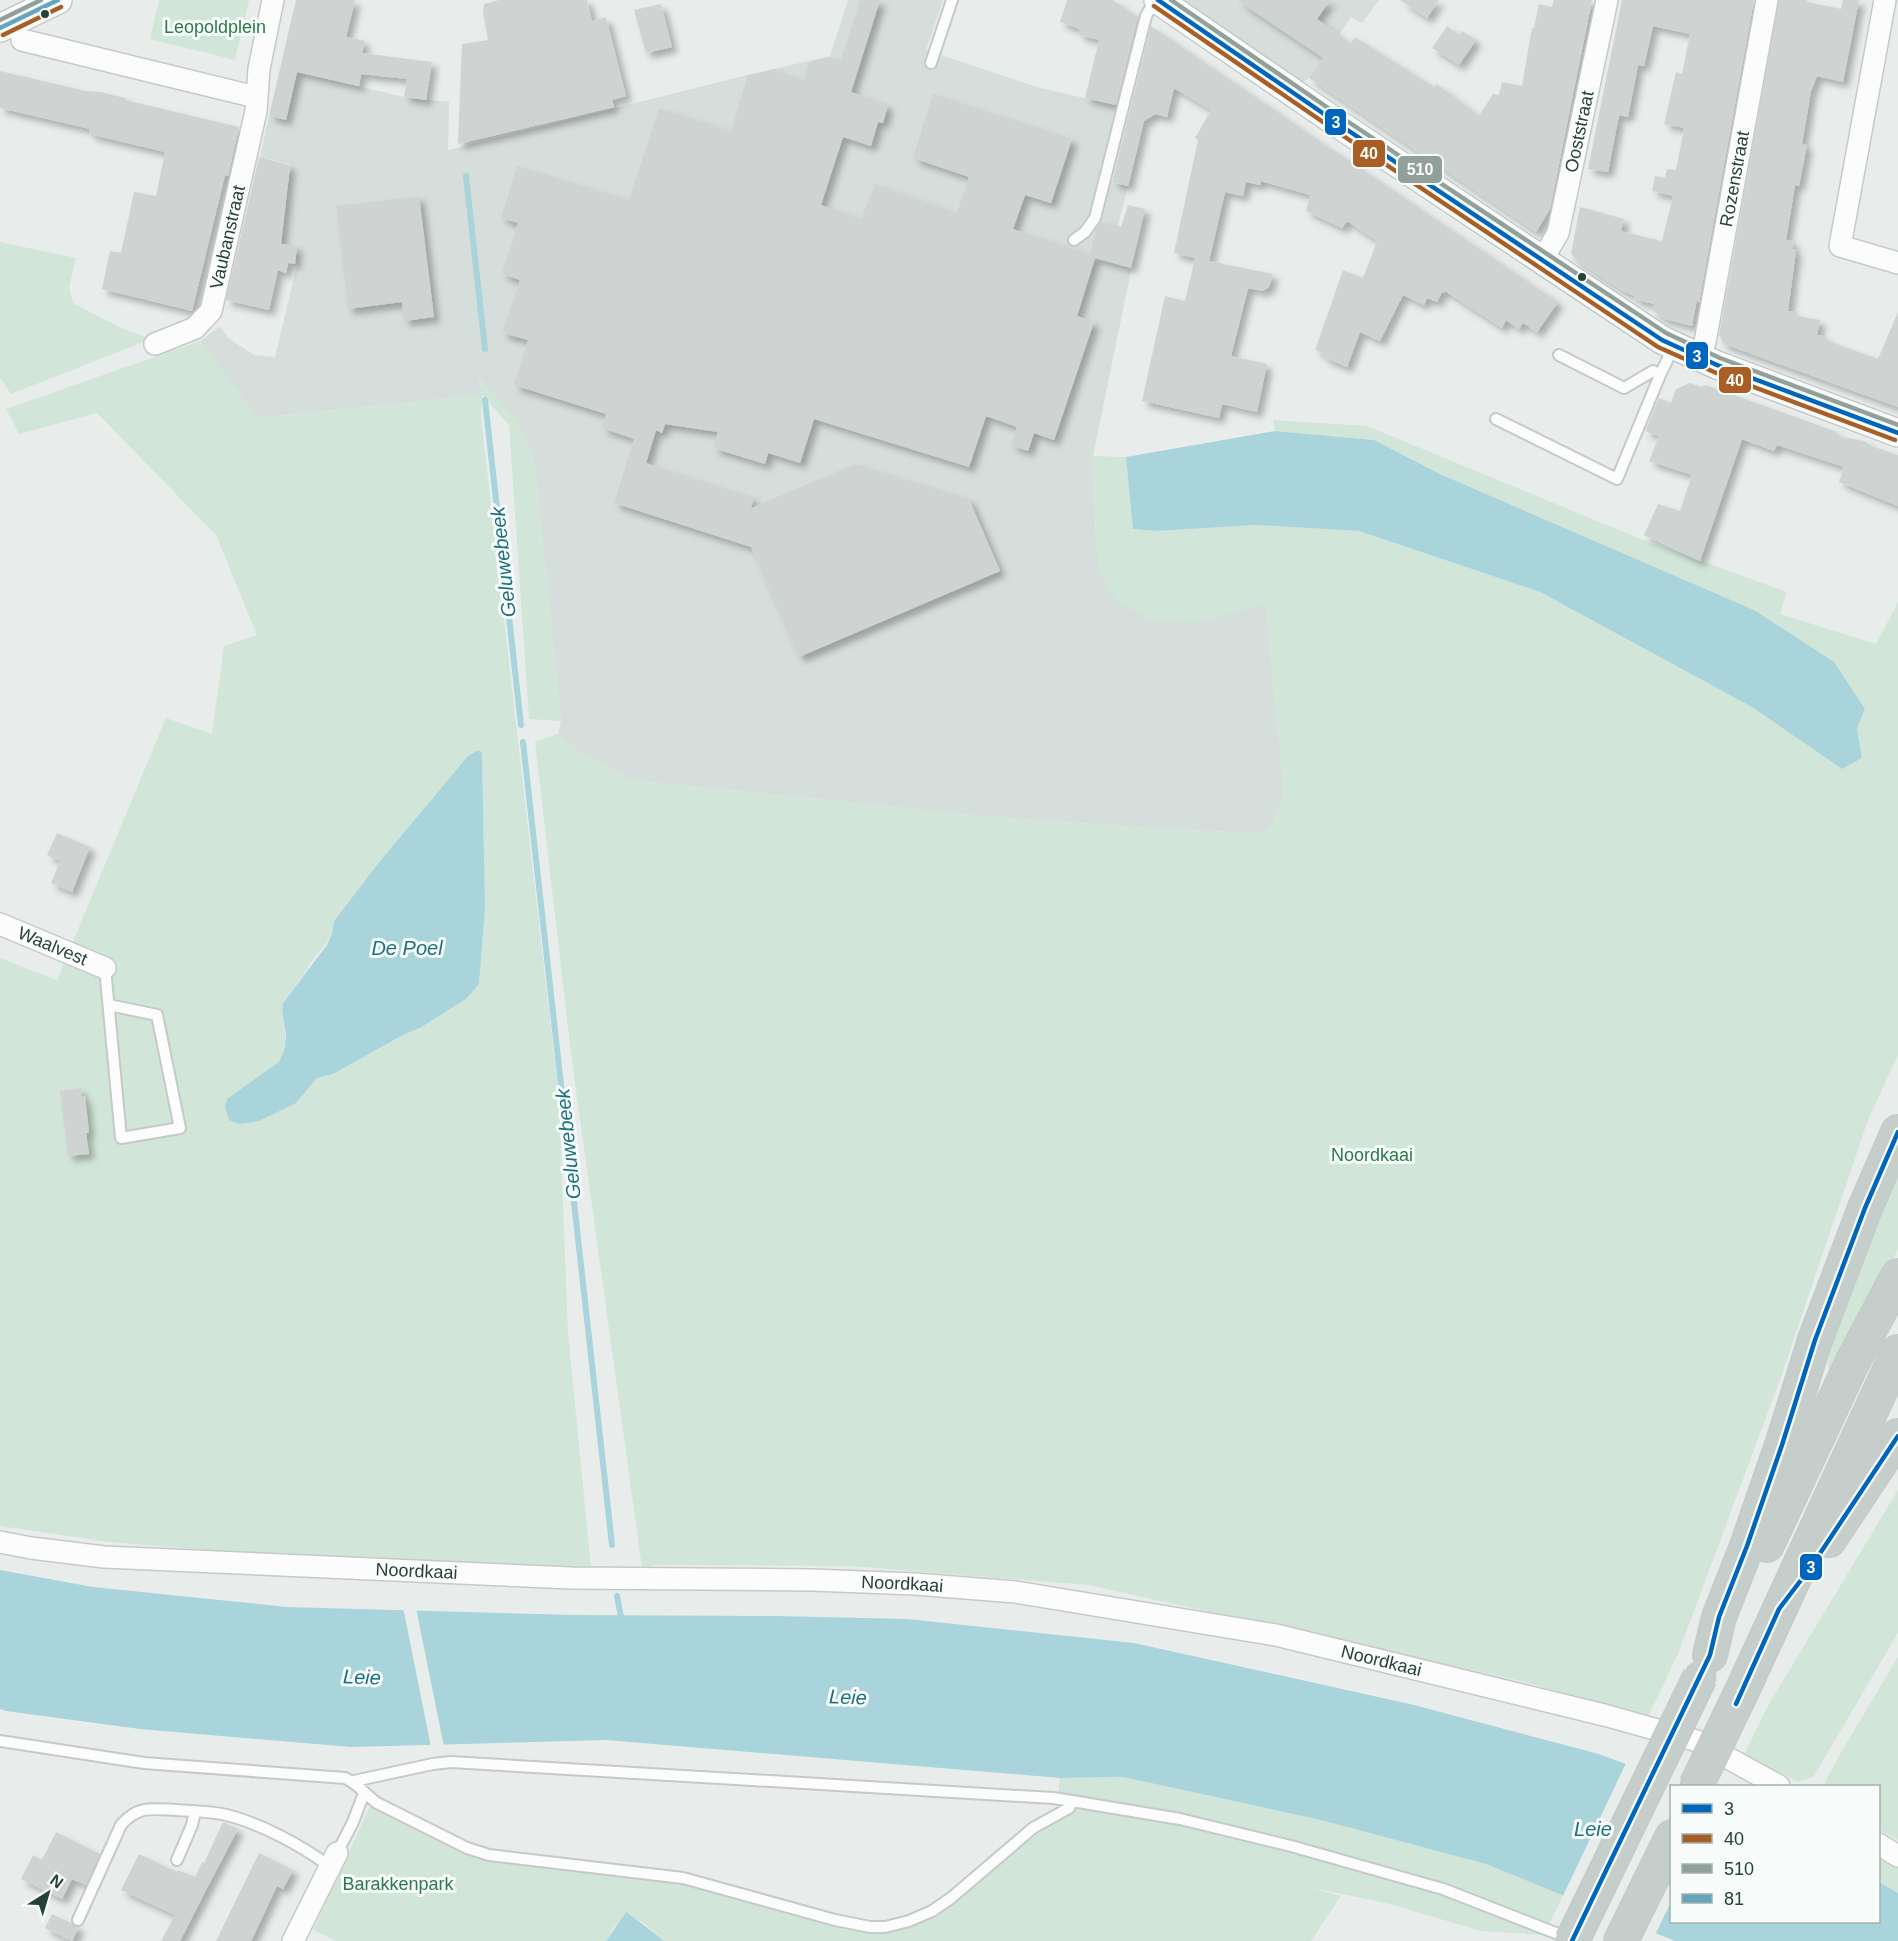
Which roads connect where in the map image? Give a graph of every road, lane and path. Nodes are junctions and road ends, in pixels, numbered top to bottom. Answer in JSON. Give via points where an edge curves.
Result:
{"nodes":[{"id":1,"x":58,"y":0,"type":"edge"},
{"id":2,"x":273,"y":0,"type":"edge"},
{"id":3,"x":952,"y":0,"type":"edge"},
{"id":4,"x":1157,"y":0,"type":"edge"},
{"id":5,"x":1607,"y":0,"type":"edge"},
{"id":6,"x":1767,"y":0,"type":"edge"},
{"id":7,"x":1885,"y":0,"type":"edge"},
{"id":8,"x":11,"y":34,"type":"edge"},
{"id":9,"x":931,"y":63,"type":"dead end"},
{"id":10,"x":256,"y":97,"type":"junction"},
{"id":11,"x":1074,"y":240,"type":"dead end"},
{"id":12,"x":1542,"y":260,"type":"junction"},
{"id":13,"x":1898,"y":262,"type":"edge"},
{"id":14,"x":155,"y":344,"type":"dead end"},
{"id":15,"x":1674,"y":346,"type":"junction"},
{"id":16,"x":1559,"y":355,"type":"dead end"},
{"id":17,"x":1699,"y":357,"type":"junction"},
{"id":18,"x":1660,"y":375,"type":"junction"},
{"id":19,"x":1496,"y":419,"type":"dead end"},
{"id":20,"x":1898,"y":433,"type":"edge"},
{"id":21,"x":0,"y":924,"type":"edge"},
{"id":22,"x":105,"y":968,"type":"joint"},
{"id":23,"x":109,"y":1005,"type":"junction"},
{"id":24,"x":1898,"y":1132,"type":"edge"},
{"id":25,"x":1898,"y":1276,"type":"edge"},
{"id":26,"x":1898,"y":1352,"type":"edge"},
{"id":27,"x":1898,"y":1436,"type":"edge"},
{"id":28,"x":0,"y":1542,"type":"edge"},
{"id":29,"x":1779,"y":1609,"type":"junction"},
{"id":30,"x":1705,"y":1666,"type":"junction"},
{"id":31,"x":0,"y":1741,"type":"edge"},
{"id":32,"x":354,"y":1781,"type":"junction"},
{"id":33,"x":1696,"y":1785,"type":"edge"},
{"id":34,"x":1777,"y":1785,"type":"edge"},
{"id":35,"x":364,"y":1793,"type":"junction"},
{"id":36,"x":1072,"y":1801,"type":"junction"},
{"id":37,"x":195,"y":1811,"type":"junction"},
{"id":38,"x":1670,"y":1839,"type":"edge"},
{"id":39,"x":1880,"y":1845,"type":"edge"},
{"id":40,"x":1898,"y":1856,"type":"edge"},
{"id":41,"x":333,"y":1859,"type":"junction"},
{"id":42,"x":177,"y":1860,"type":"dead end"},
{"id":43,"x":78,"y":1920,"type":"dead end"},
{"id":44,"x":293,"y":1941,"type":"edge"},
{"id":45,"x":1575,"y":1941,"type":"edge"},
{"id":46,"x":1621,"y":1941,"type":"edge"}],
"edges":[{"from":1,"to":8,"type":"street"},
{"from":2,"to":10,"type":"street"},
{"from":3,"to":9,"type":"lane"},
{"from":4,"to":11,"type":"lane","via":[[1146,16],[1095,218]]},
{"from":4,"to":12,"type":"street"},
{"from":5,"to":12,"type":"street","name":"Ooststraat","via":[[1558,233]]},
{"from":6,"to":17,"type":"street","name":"Rozenstraat","via":[[1705,342]]},
{"from":7,"to":13,"type":"street","via":[[1840,246]]},
{"from":8,"to":10,"type":"street"},
{"from":10,"to":14,"type":"street","name":"Vaubanstraat","via":[[211,311],[195,328]]},
{"from":12,"to":15,"type":"street"},
{"from":15,"to":17,"type":"street"},
{"from":15,"to":18,"type":"lane"},
{"from":16,"to":18,"type":"lane","via":[[1624,388],[1653,370]]},
{"from":17,"to":20,"type":"street"},
{"from":18,"to":19,"type":"lane","via":[[1617,480]]},
{"from":21,"to":22,"type":"street","name":"Waalvest"},
{"from":22,"to":23,"type":"lane"},
{"from":23,"to":23,"type":"lane","via":[[121,1138],[180,1128],[157,1015]]},
{"from":24,"to":30,"type":"highway","via":[[1815,1340]]},
{"from":25,"to":30,"type":"highway","via":[[1852,1363],[1732,1619]]},
{"from":26,"to":29,"type":"highway"},
{"from":27,"to":29,"type":"highway"},
{"from":28,"to":34,"type":"street","name":"Noordkaai","via":[[104,1557],[559,1578],[880,1582],[1016,1592],[1276,1635],[1604,1714],[1697,1741]]},
{"from":29,"to":33,"type":"highway","bridge":true},
{"from":30,"to":45,"type":"highway","bridge":true},
{"from":31,"to":32,"type":"lane","via":[[144,1763]]},
{"from":32,"to":35,"type":"lane"},
{"from":32,"to":36,"type":"lane","via":[[451,1762]]},
{"from":35,"to":36,"type":"lane","via":[[467,1848],[489,1855],[683,1878],[870,1927],[909,1921],[932,1911],[1033,1828],[1069,1808]]},
{"from":35,"to":41,"type":"lane"},
{"from":36,"to":45,"type":"lane","via":[[1180,1819],[1291,1846],[1443,1889]]},
{"from":37,"to":41,"type":"lane","via":[[239,1818]]},
{"from":37,"to":42,"type":"lane"},
{"from":37,"to":43,"type":"lane","via":[[145,1808],[130,1815],[121,1825]]},
{"from":38,"to":46,"type":"highway"},
{"from":39,"to":40,"type":"street"},
{"from":41,"to":44,"type":"street"}]}
